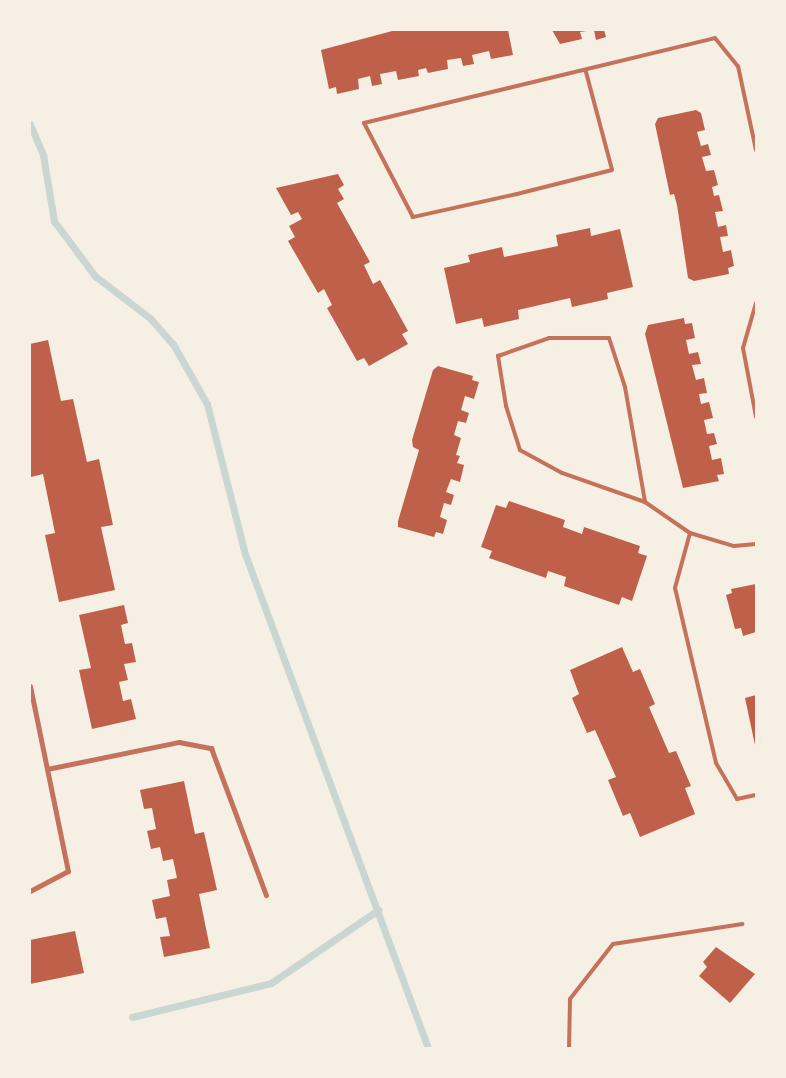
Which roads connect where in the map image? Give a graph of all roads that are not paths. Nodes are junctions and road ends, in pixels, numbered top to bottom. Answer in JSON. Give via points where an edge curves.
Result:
{"nodes":[{"id":1,"x":586,"y":72,"type":"junction"},
{"id":2,"x":756,"y":150,"type":"edge"},
{"id":3,"x":756,"y":303,"type":"edge"},
{"id":4,"x":756,"y":417,"type":"edge"},
{"id":5,"x":646,"y":502,"type":"junction"},
{"id":6,"x":690,"y":533,"type":"junction"},
{"id":7,"x":756,"y":544,"type":"edge"},
{"id":8,"x":30,"y":686,"type":"edge"},
{"id":9,"x":47,"y":769,"type":"junction"},
{"id":10,"x":756,"y":795,"type":"edge"},
{"id":11,"x":30,"y":891,"type":"edge"},
{"id":12,"x":266,"y":895,"type":"dead end"},
{"id":13,"x":742,"y":924,"type":"dead end"},
{"id":14,"x":569,"y":1048,"type":"edge"}],
"edges":[{"from":1,"to":1,"type":"lane","via":[[476,93],[364,123],[413,217],[517,194],[612,170]]},
{"from":1,"to":2,"type":"lane","via":[[715,38],[738,66]]},
{"from":3,"to":4,"type":"lane","via":[[743,348]]},
{"from":5,"to":5,"type":"lane","via":[[625,387],[609,338],[549,338],[498,356],[506,406],[520,450],[562,473]]},
{"from":5,"to":6,"type":"lane"},
{"from":6,"to":7,"type":"lane","via":[[734,546]]},
{"from":6,"to":10,"type":"lane","via":[[675,588],[716,763],[737,799]]},
{"from":8,"to":9,"type":"street"},
{"from":9,"to":11,"type":"street","via":[[68,871]]},
{"from":9,"to":12,"type":"street","via":[[179,742],[211,748]]},
{"from":13,"to":14,"type":"lane","via":[[613,944],[570,999]]}]}
